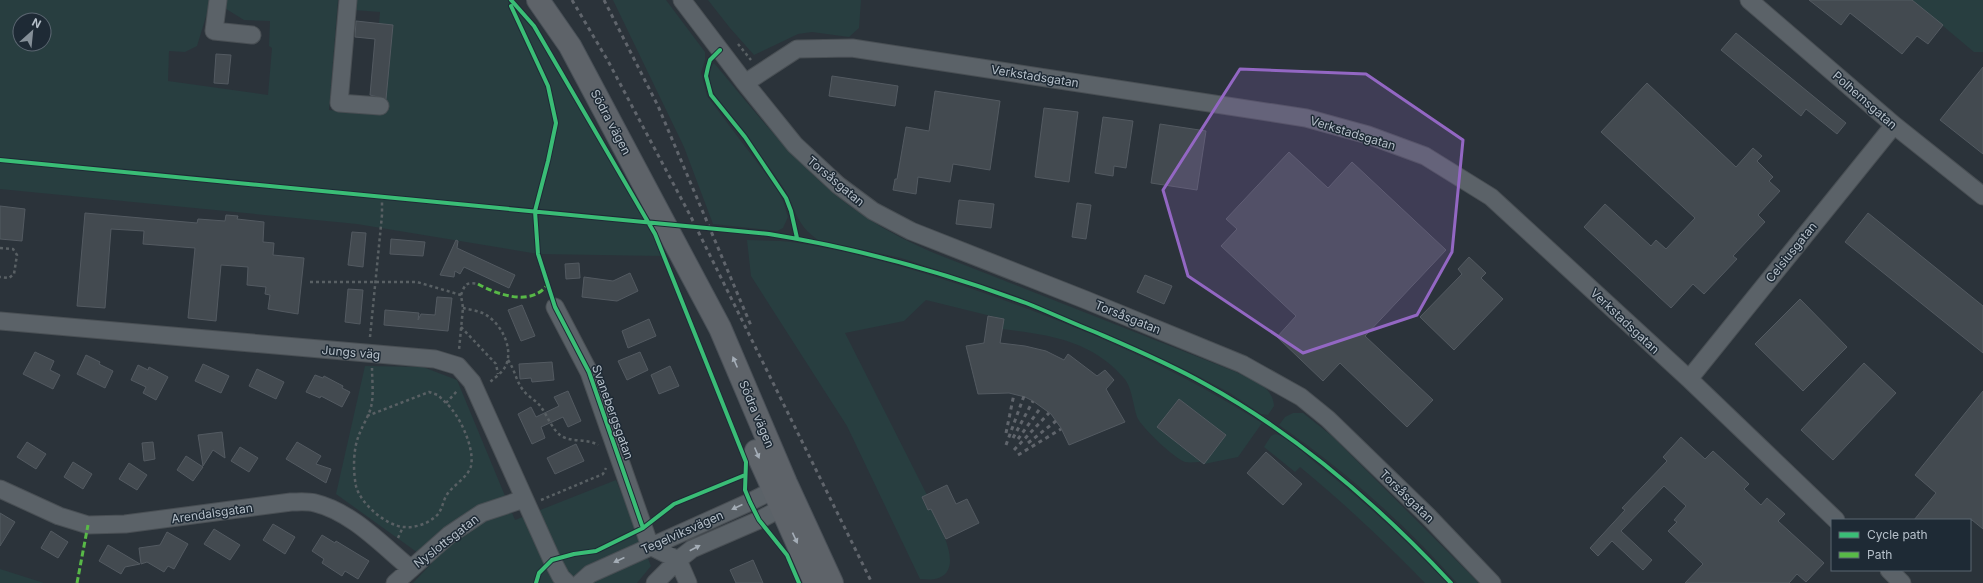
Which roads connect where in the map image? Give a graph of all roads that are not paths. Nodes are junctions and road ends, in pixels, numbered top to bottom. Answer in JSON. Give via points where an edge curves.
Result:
{"nodes":[{"id":1,"x":218,"y":0,"type":"edge"},
{"id":2,"x":348,"y":0,"type":"edge"},
{"id":3,"x":538,"y":0,"type":"edge"},
{"id":4,"x":682,"y":0,"type":"edge"},
{"id":5,"x":1749,"y":0,"type":"edge"},
{"id":6,"x":252,"y":35,"type":"dead end"},
{"id":7,"x":745,"y":83,"type":"junction"},
{"id":8,"x":380,"y":106,"type":"dead end"},
{"id":9,"x":1894,"y":125,"type":"junction"},
{"id":10,"x":1983,"y":196,"type":"edge"},
{"id":11,"x":555,"y":307,"type":"dead end"},
{"id":12,"x":0,"y":321,"type":"edge"},
{"id":13,"x":1688,"y":379,"type":"junction"},
{"id":14,"x":0,"y":489,"type":"edge"},
{"id":15,"x":784,"y":496,"type":"junction"},
{"id":16,"x":532,"y":500,"type":"junction"},
{"id":17,"x":1835,"y":519,"type":"edge"},
{"id":18,"x":650,"y":546,"type":"junction"},
{"id":19,"x":678,"y":560,"type":"junction"},
{"id":20,"x":410,"y":569,"type":"junction"},
{"id":21,"x":1890,"y":571,"type":"edge"},
{"id":22,"x":395,"y":583,"type":"edge"},
{"id":23,"x":567,"y":583,"type":"edge"},
{"id":24,"x":580,"y":583,"type":"edge"},
{"id":25,"x":655,"y":583,"type":"edge"},
{"id":26,"x":688,"y":583,"type":"edge"},
{"id":27,"x":815,"y":583,"type":"edge"},
{"id":28,"x":832,"y":583,"type":"edge"},
{"id":29,"x":1492,"y":583,"type":"edge"},
{"id":30,"x":1902,"y":583,"type":"edge"}],
"edges":[{"from":1,"to":6,"type":"street","via":[[214,31]]},
{"from":2,"to":8,"type":"street","via":[[339,103]]},
{"from":3,"to":15,"type":"main road","name":"Södra vägen","via":[[570,46],[677,247],[705,328]]},
{"from":4,"to":7,"type":"street","name":"Torsåsgatan"},
{"from":5,"to":9,"type":"street","name":"Polhemsgatan"},
{"from":7,"to":13,"type":"street","name":"Verkstadsgatan","via":[[797,49],[852,48],[1306,118],[1368,134],[1425,156],[1492,197]]},
{"from":7,"to":29,"type":"street","name":"Torsåsgatan","via":[[795,145],[838,185],[873,211],[911,231],[1242,364],[1301,397],[1328,419],[1428,516]]},
{"from":9,"to":10,"type":"street","name":"Polhemsgatan"},
{"from":9,"to":13,"type":"street","name":"Celsiusgatan"},
{"from":11,"to":18,"type":"street","name":"Svanebergsgatan","via":[[589,372]]},
{"from":12,"to":16,"type":"street","name":"Jungs väg","via":[[435,359],[458,366],[472,382]]},
{"from":13,"to":17,"type":"street","name":"Verkstadsgatan"},
{"from":14,"to":20,"type":"street","name":"Arendalsgatan","via":[[59,516],[88,525],[125,524],[291,502],[314,503],[339,512]]},
{"from":15,"to":18,"type":"street","name":"Tegelviksvägen","one_way":true},
{"from":19,"to":15,"type":"street","name":"Tegelviksvägen","one_way":true,"via":[[692,549]]},
{"from":15,"to":27,"type":"main road","name":"Södra vägen","one_way":true},
{"from":15,"to":28,"type":"main road","name":"Södra vägen"},
{"from":16,"to":20,"type":"street","name":"Nyslottsgatan","via":[[482,513],[450,535]]},
{"from":16,"to":23,"type":"street","name":"Jungs väg","via":[[552,560]]},
{"from":18,"to":19,"type":"street"},
{"from":18,"to":24,"type":"street","name":"Tegelviksvägen","one_way":true,"via":[[590,574]]},
{"from":19,"to":25,"type":"street","name":"Tegelviksvägen"},
{"from":19,"to":26,"type":"street"},
{"from":20,"to":22,"type":"street","name":"Nyslottsgatan"},
{"from":21,"to":30,"type":"street"}]}
